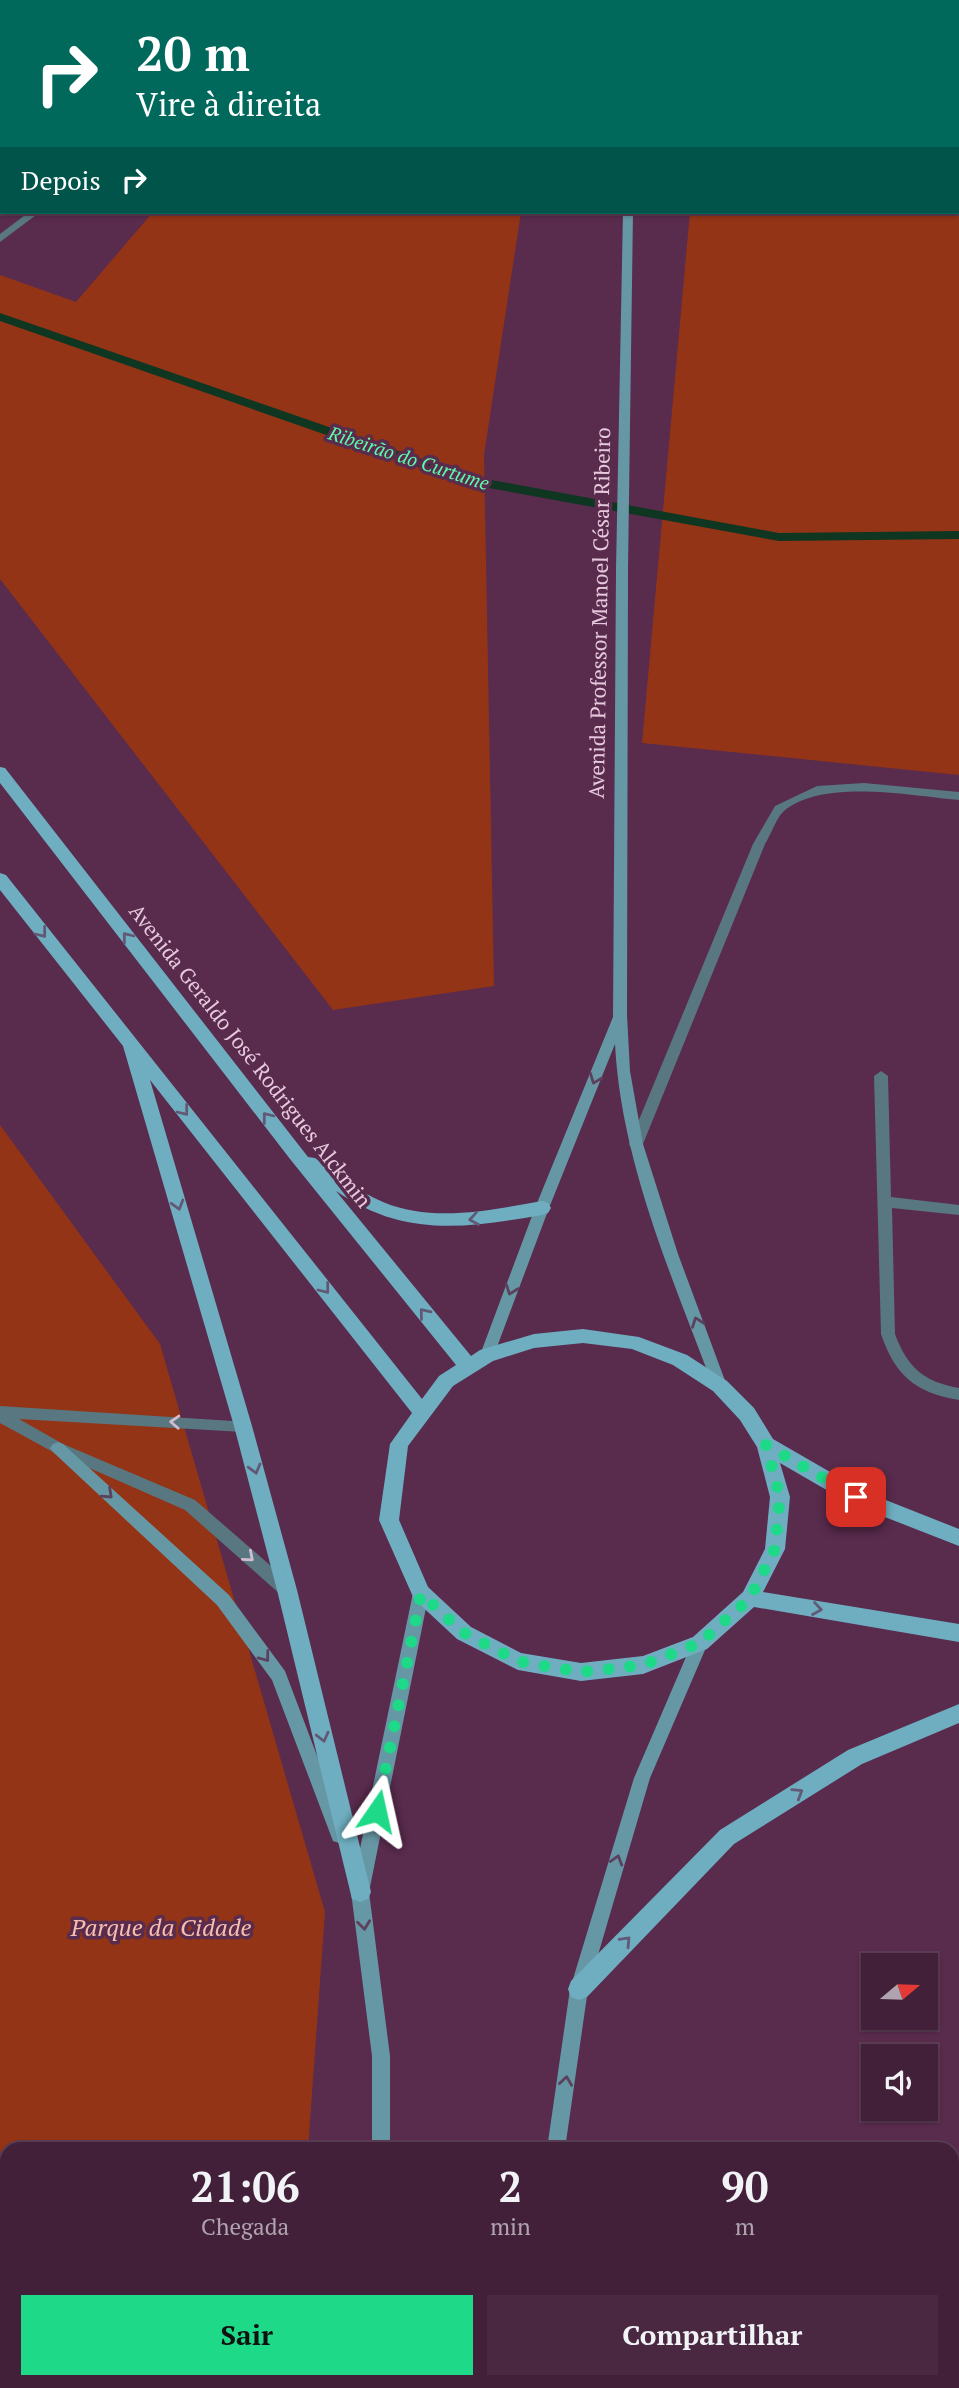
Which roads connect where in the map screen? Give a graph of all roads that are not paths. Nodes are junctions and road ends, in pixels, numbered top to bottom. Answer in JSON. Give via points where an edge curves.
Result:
{"nodes":[{"id":1,"x":32,"y":214,"type":"edge"},
{"id":2,"x":628,"y":214,"type":"edge"},
{"id":3,"x":0,"y":239,"type":"edge"},
{"id":4,"x":0,"y":772,"type":"edge"},
{"id":5,"x":959,"y":796,"type":"edge"},
{"id":6,"x":0,"y":879,"type":"edge"},
{"id":7,"x":620,"y":1015,"type":"junction"},
{"id":8,"x":131,"y":1045,"type":"junction"},
{"id":9,"x":881,"y":1076,"type":"dead end"},
{"id":10,"x":636,"y":1144,"type":"junction"},
{"id":11,"x":296,"y":1154,"type":"junction"},
{"id":12,"x":884,"y":1202,"type":"junction"},
{"id":13,"x":542,"y":1208,"type":"junction"},
{"id":14,"x":959,"y":1210,"type":"edge"},
{"id":15,"x":487,"y":1356,"type":"junction"},
{"id":16,"x":468,"y":1366,"type":"junction"},
{"id":17,"x":720,"y":1386,"type":"junction"},
{"id":18,"x":959,"y":1394,"type":"edge"},
{"id":19,"x":422,"y":1412,"type":"junction"},
{"id":20,"x":0,"y":1414,"type":"edge"},
{"id":21,"x":243,"y":1426,"type":"junction"},
{"id":22,"x":766,"y":1445,"type":"junction"},
{"id":23,"x":58,"y":1448,"type":"junction"},
{"id":24,"x":959,"y":1538,"type":"edge"},
{"id":25,"x":287,"y":1590,"type":"junction"},
{"id":26,"x":421,"y":1594,"type":"junction"},
{"id":27,"x":750,"y":1598,"type":"junction"},
{"id":28,"x":959,"y":1633,"type":"edge"},
{"id":29,"x":700,"y":1643,"type":"junction"},
{"id":30,"x":959,"y":1713,"type":"edge"},
{"id":31,"x":360,"y":1892,"type":"junction"},
{"id":32,"x":579,"y":1989,"type":"junction"},
{"id":33,"x":381,"y":2142,"type":"edge"},
{"id":34,"x":557,"y":2142,"type":"edge"}],
"edges":[{"from":1,"to":3,"type":"street"},
{"from":2,"to":7,"type":"main road","name":"Avenida Professor Manoel César Ribeiro"},
{"from":11,"to":4,"type":"main road","name":"Avenida Geraldo José Rodrigues Alckmin","one_way":true},
{"from":5,"to":10,"type":"street","via":[[864,787],[817,790],[779,809],[759,845]]},
{"from":6,"to":8,"type":"main road","one_way":true},
{"from":7,"to":10,"type":"main road","name":"Avenida Professor Manoel César Ribeiro","via":[[622,1071]]},
{"from":7,"to":13,"type":"main road","name":"Avenida Professor Manoel César Ribeiro","one_way":true},
{"from":8,"to":19,"type":"main road","one_way":true},
{"from":8,"to":21,"type":"main road","one_way":true},
{"from":9,"to":12,"type":"street"},
{"from":17,"to":10,"type":"main road","name":"Avenida Professor Manoel César Ribeiro","one_way":true},
{"from":13,"to":11,"type":"main road","one_way":true,"via":[[463,1220],[424,1220],[376,1206]]},
{"from":16,"to":11,"type":"main road","name":"Avenida Geraldo José Rodrigues Alckmin","one_way":true},
{"from":12,"to":14,"type":"street"},
{"from":12,"to":18,"type":"street","via":[[888,1334],[898,1362],[920,1380]]},
{"from":13,"to":15,"type":"main road","name":"Avenida Professor Manoel César Ribeiro","one_way":true},
{"from":15,"to":16,"type":"main road"},
{"from":15,"to":17,"type":"main road","via":[[534,1341],[583,1336],[633,1342],[680,1360]]},
{"from":16,"to":19,"type":"main road","via":[[446,1381]]},
{"from":17,"to":22,"type":"main road","via":[[747,1414]]},
{"from":19,"to":26,"type":"main road","via":[[399,1444],[390,1520]]},
{"from":21,"to":20,"type":"street","one_way":true},
{"from":20,"to":23,"type":"street"},
{"from":21,"to":25,"type":"main road","one_way":true},
{"from":22,"to":24,"type":"main road","via":[[856,1497]]},
{"from":22,"to":27,"type":"main road","via":[[780,1497],[775,1549]]},
{"from":23,"to":25,"type":"street","one_way":true,"via":[[190,1505]]},
{"from":23,"to":31,"type":"main road","one_way":true,"via":[[223,1600],[279,1676]]},
{"from":25,"to":31,"type":"main road","one_way":true},
{"from":26,"to":29,"type":"main road","via":[[464,1633],[518,1661],[556,1668],[581,1672],[643,1665]]},
{"from":26,"to":31,"type":"main road"},
{"from":27,"to":28,"type":"main road","one_way":true},
{"from":27,"to":29,"type":"main road"},
{"from":32,"to":29,"type":"main road","one_way":true,"via":[[642,1778]]},
{"from":32,"to":30,"type":"main road","one_way":true,"via":[[727,1837],[855,1756]]},
{"from":31,"to":33,"type":"main road","one_way":true,"via":[[381,2056]]},
{"from":34,"to":32,"type":"main road","one_way":true}]}
